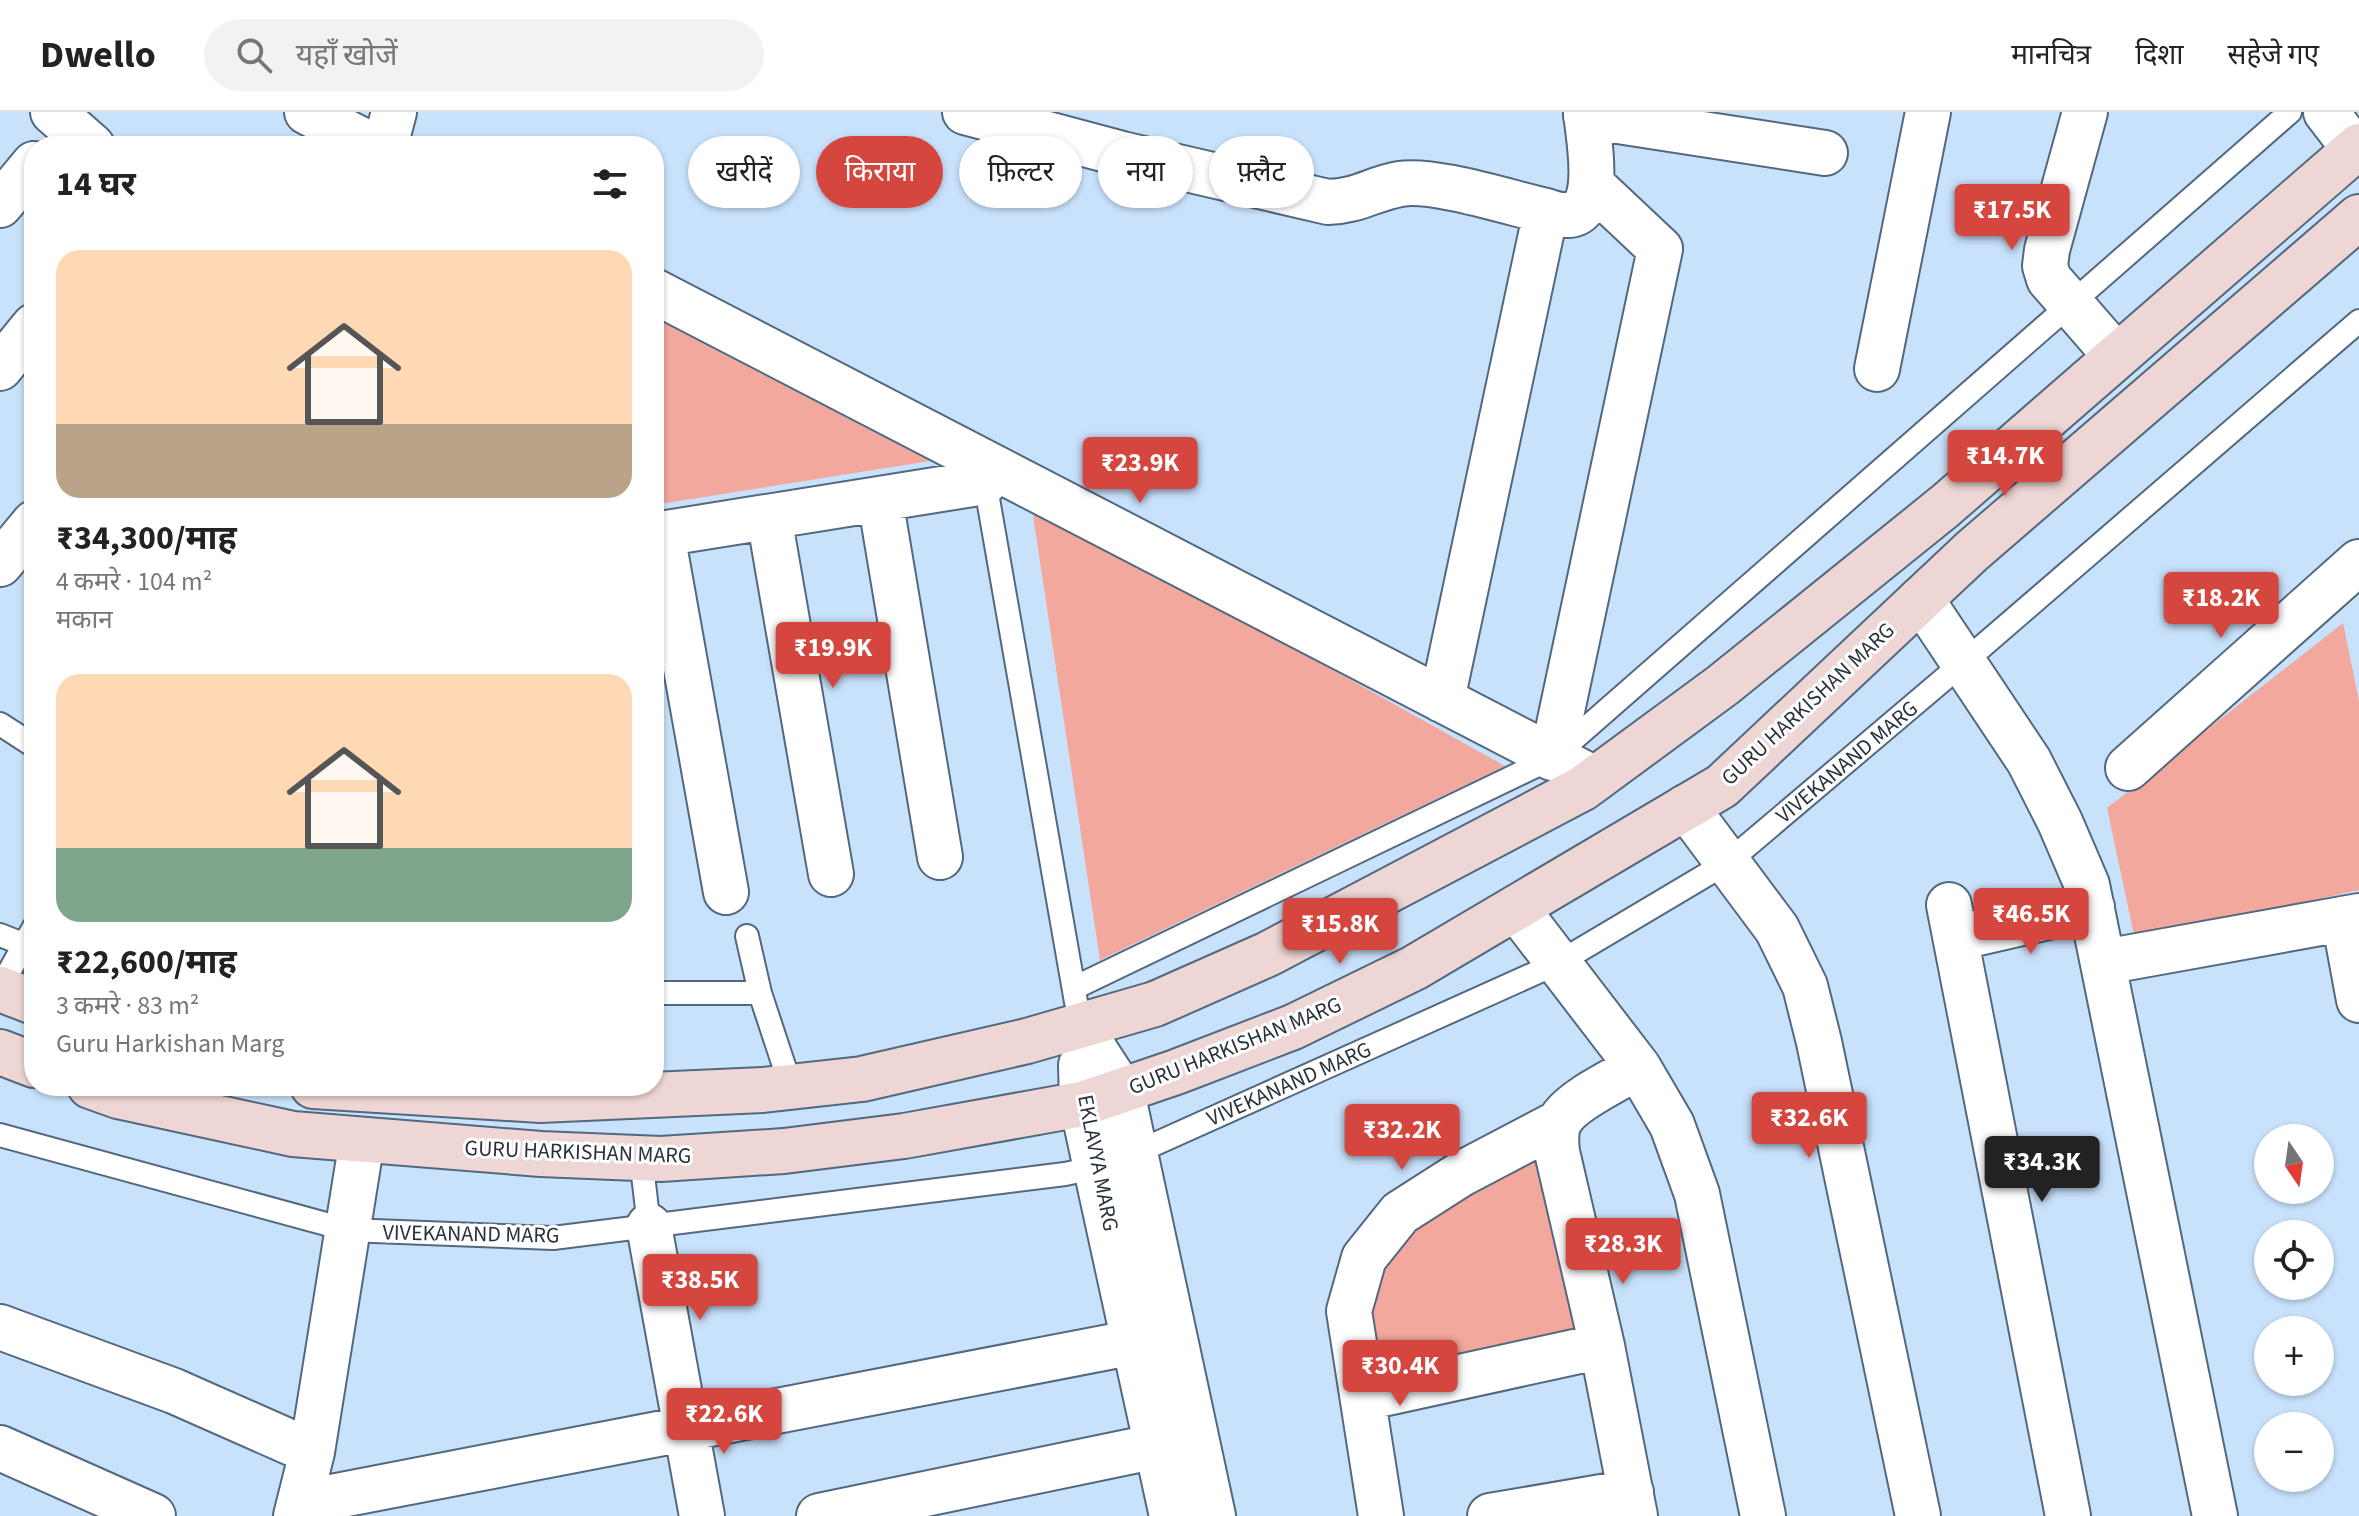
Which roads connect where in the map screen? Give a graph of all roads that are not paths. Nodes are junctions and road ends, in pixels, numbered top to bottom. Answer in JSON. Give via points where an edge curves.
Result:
{"nodes":[{"id":1,"x":307,"y":112,"type":"edge"},
{"id":2,"x":394,"y":112,"type":"edge"},
{"id":3,"x":965,"y":112,"type":"edge"},
{"id":4,"x":1928,"y":112,"type":"edge"},
{"id":5,"x":2085,"y":112,"type":"edge"},
{"id":6,"x":2290,"y":112,"type":"edge"},
{"id":7,"x":2326,"y":112,"type":"edge"},
{"id":8,"x":1586,"y":114,"type":"edge"},
{"id":9,"x":351,"y":136,"type":"edge"},
{"id":10,"x":373,"y":136,"type":"edge"},
{"id":11,"x":2357,"y":148,"type":"edge"},
{"id":12,"x":1825,"y":153,"type":"dead end"},
{"id":13,"x":24,"y":176,"type":"edge"},
{"id":14,"x":1592,"y":185,"type":"junction"},
{"id":15,"x":0,"y":205,"type":"edge"},
{"id":16,"x":1546,"y":211,"type":"junction"},
{"id":17,"x":2359,"y":217,"type":"edge"},
{"id":18,"x":664,"y":296,"type":"edge"},
{"id":19,"x":2072,"y":305,"type":"junction"},
{"id":20,"x":2359,"y":321,"type":"edge"},
{"id":21,"x":24,"y":338,"type":"edge"},
{"id":22,"x":2116,"y":356,"type":"junction"},
{"id":23,"x":0,"y":368,"type":"edge"},
{"id":24,"x":1877,"y":369,"type":"dead end"},
{"id":25,"x":983,"y":471,"type":"junction"},
{"id":26,"x":880,"y":499,"type":"junction"},
{"id":27,"x":769,"y":517,"type":"junction"},
{"id":28,"x":664,"y":534,"type":"edge"},
{"id":29,"x":24,"y":535,"type":"edge"},
{"id":30,"x":2359,"y":562,"type":"edge"},
{"id":31,"x":0,"y":564,"type":"edge"},
{"id":32,"x":664,"y":566,"type":"edge"},
{"id":33,"x":1921,"y":599,"type":"junction"},
{"id":34,"x":1963,"y":663,"type":"junction"},
{"id":35,"x":1442,"y":700,"type":"junction"},
{"id":36,"x":0,"y":724,"type":"edge"},
{"id":37,"x":24,"y":740,"type":"edge"},
{"id":38,"x":1552,"y":758,"type":"junction"},
{"id":39,"x":2128,"y":768,"type":"dead end"},
{"id":40,"x":1595,"y":779,"type":"junction"},
{"id":41,"x":1686,"y":807,"type":"junction"},
{"id":42,"x":940,"y":857,"type":"dead end"},
{"id":43,"x":1728,"y":862,"type":"junction"},
{"id":44,"x":831,"y":874,"type":"dead end"},
{"id":45,"x":726,"y":892,"type":"dead end"},
{"id":46,"x":2092,"y":907,"type":"junction"},
{"id":47,"x":1516,"y":908,"type":"junction"},
{"id":48,"x":2352,"y":918,"type":"edge"},
{"id":49,"x":0,"y":935,"type":"edge"},
{"id":50,"x":24,"y":935,"type":"edge"},
{"id":51,"x":747,"y":936,"type":"dead end"},
{"id":52,"x":24,"y":943,"type":"edge"},
{"id":53,"x":2104,"y":962,"type":"junction"},
{"id":54,"x":1558,"y":963,"type":"junction"},
{"id":55,"x":0,"y":989,"type":"edge"},
{"id":56,"x":664,"y":993,"type":"edge"},
{"id":57,"x":760,"y":993,"type":"junction"},
{"id":58,"x":24,"y":998,"type":"edge"},
{"id":59,"x":2359,"y":1000,"type":"edge"},
{"id":60,"x":1077,"y":1007,"type":"junction"},
{"id":61,"x":0,"y":1052,"type":"edge"},
{"id":62,"x":24,"y":1061,"type":"edge"},
{"id":63,"x":1638,"y":1067,"type":"junction"},
{"id":64,"x":791,"y":1087,"type":"junction"},
{"id":65,"x":664,"y":1090,"type":"edge"},
{"id":66,"x":118,"y":1096,"type":"edge"},
{"id":67,"x":475,"y":1096,"type":"edge"},
{"id":68,"x":559,"y":1096,"type":"edge"},
{"id":69,"x":1102,"y":1098,"type":"junction"},
{"id":70,"x":1558,"y":1123,"type":"junction"},
{"id":71,"x":0,"y":1135,"type":"edge"},
{"id":72,"x":362,"y":1140,"type":"junction"},
{"id":73,"x":641,"y":1158,"type":"junction"},
{"id":74,"x":1116,"y":1160,"type":"junction"},
{"id":75,"x":649,"y":1226,"type":"junction"},
{"id":76,"x":348,"y":1230,"type":"junction"},
{"id":77,"x":0,"y":1327,"type":"edge"},
{"id":78,"x":1135,"y":1342,"type":"junction"},
{"id":79,"x":1602,"y":1346,"type":"junction"},
{"id":80,"x":1364,"y":1398,"type":"junction"},
{"id":81,"x":684,"y":1429,"type":"junction"},
{"id":82,"x":1157,"y":1446,"type":"junction"},
{"id":83,"x":0,"y":1448,"type":"edge"},
{"id":84,"x":312,"y":1452,"type":"junction"},
{"id":85,"x":1633,"y":1504,"type":"edge"},
{"id":86,"x":298,"y":1509,"type":"edge"},
{"id":87,"x":153,"y":1516,"type":"edge"},
{"id":88,"x":702,"y":1516,"type":"edge"},
{"id":89,"x":819,"y":1516,"type":"edge"},
{"id":90,"x":1172,"y":1516,"type":"edge"},
{"id":91,"x":1213,"y":1516,"type":"edge"},
{"id":92,"x":1381,"y":1516,"type":"edge"},
{"id":93,"x":1490,"y":1516,"type":"edge"},
{"id":94,"x":1763,"y":1516,"type":"edge"},
{"id":95,"x":1918,"y":1516,"type":"edge"},
{"id":96,"x":2068,"y":1516,"type":"edge"},
{"id":97,"x":2215,"y":1516,"type":"edge"}],
"edges":[{"from":1,"to":9,"type":"street"},
{"from":2,"to":10,"type":"street"},
{"from":3,"to":16,"type":"street","via":[[1328,202],[1350,202],[1399,184],[1425,183]]},
{"from":4,"to":24,"type":"street"},
{"from":5,"to":19,"type":"street","via":[[2045,266],[2049,279]]},
{"from":6,"to":19,"type":"lane"},
{"from":7,"to":11,"type":"street"},
{"from":8,"to":12,"type":"street"},
{"from":8,"to":14,"type":"street"},
{"from":11,"to":22,"type":"main road"},
{"from":13,"to":15,"type":"street"},
{"from":14,"to":16,"type":"street","via":[[1580,211],[1567,216]]},
{"from":14,"to":38,"type":"street","via":[[1660,249]]},
{"from":16,"to":35,"type":"street"},
{"from":17,"to":33,"type":"main road","name":"GURU HARKISHAN MARG"},
{"from":18,"to":25,"type":"street"},
{"from":19,"to":22,"type":"street"},
{"from":19,"to":38,"type":"lane"},
{"from":20,"to":34,"type":"lane","name":"VIVEKANAND MARG"},
{"from":21,"to":23,"type":"street"},
{"from":22,"to":40,"type":"main road","via":[[1933,516],[1723,685]]},
{"from":25,"to":26,"type":"street"},
{"from":25,"to":35,"type":"street"},
{"from":25,"to":60,"type":"lane"},
{"from":26,"to":27,"type":"street"},
{"from":26,"to":42,"type":"street"},
{"from":27,"to":28,"type":"street"},
{"from":27,"to":44,"type":"street"},
{"from":29,"to":31,"type":"street"},
{"from":30,"to":39,"type":"street"},
{"from":32,"to":45,"type":"street"},
{"from":33,"to":34,"type":"street"},
{"from":33,"to":41,"type":"main road","name":"GURU HARKISHAN MARG","via":[[1722,786]]},
{"from":34,"to":43,"type":"lane","name":"VIVEKANAND MARG"},
{"from":34,"to":46,"type":"street","via":[[2029,761],[2060,822]]},
{"from":35,"to":38,"type":"street"},
{"from":36,"to":37,"type":"lane"},
{"from":38,"to":40,"type":"street"},
{"from":38,"to":60,"type":"lane"},
{"from":40,"to":60,"type":"main road","via":[[1268,954],[1155,1004]]},
{"from":41,"to":43,"type":"street"},
{"from":41,"to":47,"type":"main road","name":"GURU HARKISHAN MARG"},
{"from":43,"to":54,"type":"lane","name":"VIVEKANAND MARG"},
{"from":43,"to":95,"type":"street","via":[[1777,929],[1805,986]]},
{"from":46,"to":53,"type":"street"},
{"from":46,"to":96,"type":"street","via":[[1952,922]]},
{"from":47,"to":54,"type":"street"},
{"from":47,"to":69,"type":"main road","name":"GURU HARKISHAN MARG","via":[[1414,968],[1293,1027]]},
{"from":48,"to":53,"type":"street"},
{"from":48,"to":59,"type":"street"},
{"from":49,"to":50,"type":"lane"},
{"from":51,"to":57,"type":"lane"},
{"from":52,"to":55,"type":"lane"},
{"from":53,"to":97,"type":"street"},
{"from":54,"to":63,"type":"street"},
{"from":54,"to":74,"type":"lane","name":"VIVEKANAND MARG"},
{"from":55,"to":58,"type":"main road"},
{"from":56,"to":57,"type":"lane"},
{"from":57,"to":64,"type":"lane"},
{"from":60,"to":64,"type":"main road","via":[[919,1067]]},
{"from":60,"to":69,"type":"street","name":"EKLAVYA MARG"},
{"from":61,"to":62,"type":"main road"},
{"from":63,"to":70,"type":"street","via":[[1567,1110]]},
{"from":63,"to":94,"type":"street","via":[[1672,1125],[1697,1194]]},
{"from":64,"to":65,"type":"main road"},
{"from":66,"to":72,"type":"main road","name":"GURU HARKISHAN MARG","via":[[293,1134]]},
{"from":67,"to":68,"type":"main road"},
{"from":69,"to":73,"type":"main road","name":"GURU HARKISHAN MARG","via":[[904,1136]]},
{"from":69,"to":74,"type":"street","name":"EKLAVYA MARG"},
{"from":70,"to":79,"type":"street","via":[[1557,1152]]},
{"from":70,"to":80,"type":"street","via":[[1400,1213],[1364,1258],[1349,1311]]},
{"from":71,"to":76,"type":"lane","name":"VIVEKANAND MARG"},
{"from":72,"to":73,"type":"main road","name":"GURU HARKISHAN MARG"},
{"from":72,"to":76,"type":"street"},
{"from":73,"to":75,"type":"lane"},
{"from":74,"to":75,"type":"lane","name":"VIVEKANAND MARG"},
{"from":74,"to":78,"type":"street","name":"EKLAVYA MARG"},
{"from":74,"to":91,"type":"street","name":"EKLAVYA MARG"},
{"from":75,"to":76,"type":"lane","name":"VIVEKANAND MARG","via":[[553,1238]]},
{"from":75,"to":81,"type":"street"},
{"from":76,"to":84,"type":"street"},
{"from":77,"to":84,"type":"street","via":[[174,1391]]},
{"from":78,"to":81,"type":"street"},
{"from":78,"to":82,"type":"street","name":"EKLAVYA MARG"},
{"from":79,"to":80,"type":"street"},
{"from":79,"to":85,"type":"street"},
{"from":80,"to":92,"type":"street"},
{"from":81,"to":86,"type":"street"},
{"from":81,"to":88,"type":"street"},
{"from":82,"to":89,"type":"street"},
{"from":82,"to":90,"type":"street","name":"EKLAVYA MARG"},
{"from":83,"to":87,"type":"street"},
{"from":84,"to":86,"type":"street"},
{"from":85,"to":93,"type":"street"}]}
